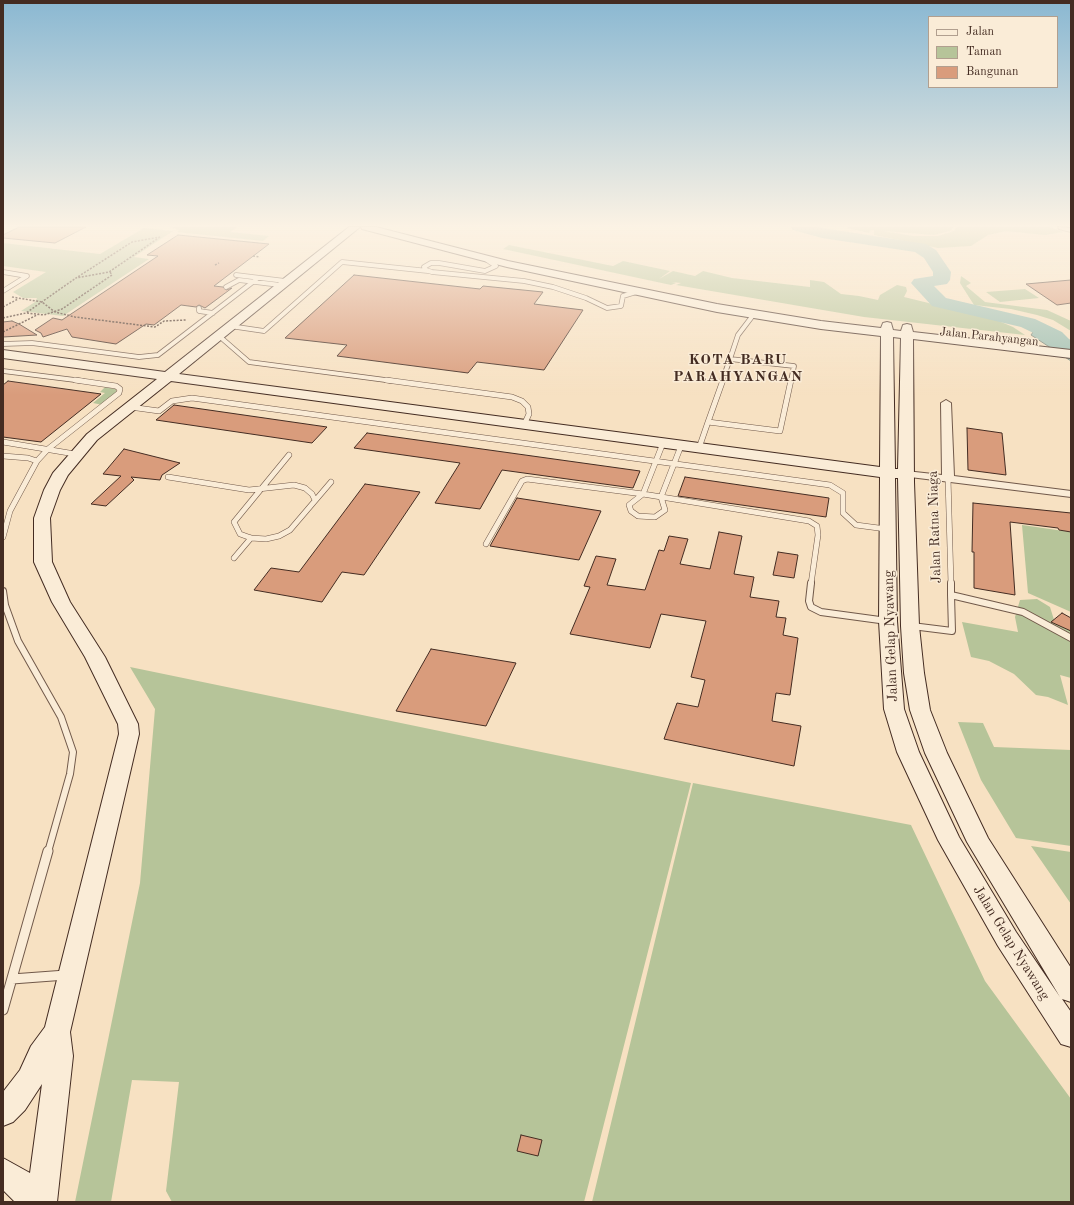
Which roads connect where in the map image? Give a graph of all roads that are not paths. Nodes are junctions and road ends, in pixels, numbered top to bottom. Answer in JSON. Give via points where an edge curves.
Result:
{"nodes":[{"id":1,"x":15,"y":283,"type":"edge"},
{"id":2,"x":233,"y":283,"type":"edge"},
{"id":3,"x":251,"y":283,"type":"edge"},
{"id":4,"x":283,"y":283,"type":"edge"},
{"id":5,"x":318,"y":283,"type":"edge"},
{"id":6,"x":535,"y":283,"type":"edge"},
{"id":7,"x":603,"y":283,"type":"edge"},
{"id":8,"x":630,"y":283,"type":"edge"},
{"id":9,"x":226,"y":287,"type":"dead end"},
{"id":10,"x":3,"y":291,"type":"edge"},
{"id":11,"x":640,"y":292,"type":"junction"},
{"id":12,"x":199,"y":310,"type":"road end"},
{"id":13,"x":213,"y":313,"type":"junction"},
{"id":14,"x":754,"y":314,"type":"junction"},
{"id":15,"x":228,"y":326,"type":"junction"},
{"id":16,"x":888,"y":330,"type":"junction"},
{"id":17,"x":907,"y":332,"type":"junction"},
{"id":18,"x":218,"y":335,"type":"junction"},
{"id":19,"x":994,"y":341,"type":"junction"},
{"id":20,"x":1071,"y":346,"type":"edge"},
{"id":21,"x":4,"y":349,"type":"edge"},
{"id":22,"x":1071,"y":354,"type":"edge"},
{"id":23,"x":730,"y":359,"type":"junction"},
{"id":24,"x":3,"y":371,"type":"edge"},
{"id":25,"x":166,"y":376,"type":"junction"},
{"id":26,"x":946,"y":403,"type":"dead end"},
{"id":27,"x":130,"y":407,"type":"junction"},
{"id":28,"x":708,"y":422,"type":"junction"},
{"id":29,"x":524,"y":424,"type":"junction"},
{"id":30,"x":3,"y":442,"type":"edge"},
{"id":31,"x":663,"y":443,"type":"junction"},
{"id":32,"x":681,"y":446,"type":"junction"},
{"id":33,"x":699,"y":448,"type":"junction"},
{"id":34,"x":48,"y":449,"type":"junction"},
{"id":35,"x":75,"y":454,"type":"junction"},
{"id":36,"x":289,"y":455,"type":"dead end"},
{"id":37,"x":3,"y":456,"type":"edge"},
{"id":38,"x":36,"y":461,"type":"junction"},
{"id":39,"x":656,"y":462,"type":"junction"},
{"id":40,"x":674,"y":465,"type":"junction"},
{"id":41,"x":168,"y":477,"type":"dead end"},
{"id":42,"x":897,"y":477,"type":"junction"},
{"id":43,"x":330,"y":482,"type":"dead end"},
{"id":44,"x":948,"y":482,"type":"junction"},
{"id":45,"x":262,"y":490,"type":"junction"},
{"id":46,"x":643,"y":494,"type":"junction"},
{"id":47,"x":1071,"y":494,"type":"edge"},
{"id":48,"x":661,"y":497,"type":"junction"},
{"id":49,"x":315,"y":500,"type":"junction"},
{"id":50,"x":1071,"y":501,"type":"edge"},
{"id":51,"x":888,"y":529,"type":"junction"},
{"id":52,"x":3,"y":537,"type":"edge"},
{"id":53,"x":251,"y":538,"type":"junction"},
{"id":54,"x":486,"y":544,"type":"dead end"},
{"id":55,"x":234,"y":558,"type":"dead end"},
{"id":56,"x":3,"y":591,"type":"edge"},
{"id":57,"x":951,"y":594,"type":"junction"},
{"id":58,"x":888,"y":621,"type":"junction"},
{"id":59,"x":910,"y":626,"type":"junction"},
{"id":60,"x":1071,"y":638,"type":"edge"},
{"id":61,"x":71,"y":974,"type":"junction"},
{"id":62,"x":12,"y":979,"type":"junction"},
{"id":63,"x":1071,"y":991,"type":"edge"},
{"id":64,"x":3,"y":1010,"type":"edge"},
{"id":65,"x":57,"y":1032,"type":"junction"},
{"id":66,"x":1071,"y":1036,"type":"edge"},
{"id":67,"x":3,"y":1112,"type":"edge"},
{"id":68,"x":3,"y":1173,"type":"edge"},
{"id":69,"x":35,"y":1202,"type":"edge"},
{"id":70,"x":42,"y":1202,"type":"edge"}],
"edges":[{"from":1,"to":10,"type":"lane"},
{"from":2,"to":9,"type":"lane"},
{"from":3,"to":13,"type":"lane"},
{"from":4,"to":15,"type":"street"},
{"from":5,"to":15,"type":"lane","via":[[264,331]]},
{"from":6,"to":11,"type":"lane","via":[[586,298],[607,308],[621,306],[623,296],[631,292]]},
{"from":7,"to":11,"type":"street","name":"Jalan Parahyangan"},
{"from":8,"to":16,"type":"street","name":"Jalan Parahyangan"},
{"from":11,"to":14,"type":"street","name":"Jalan Parahyangan"},
{"from":12,"to":13,"type":"lane"},
{"from":13,"to":21,"type":"lane","via":[[164,352],[149,357],[32,343]]},
{"from":14,"to":16,"type":"street","name":"Jalan Parahyangan","via":[[821,325]]},
{"from":14,"to":23,"type":"lane","via":[[742,327]]},
{"from":15,"to":18,"type":"street"},
{"from":16,"to":17,"type":"street","name":"Jalan Parahyangan"},
{"from":16,"to":42,"type":"street","name":"Jalan Gelap Nyawang"},
{"from":17,"to":19,"type":"street","name":"Jalan Parahyangan"},
{"from":17,"to":42,"type":"street","name":"Jalan Gelap Nyawang"},
{"from":18,"to":25,"type":"street"},
{"from":18,"to":29,"type":"lane","via":[[248,362],[512,397],[528,407],[529,414]]},
{"from":19,"to":20,"type":"street","name":"Jalan Parahyangan"},
{"from":19,"to":22,"type":"street","name":"Jalan Parahyangan"},
{"from":21,"to":25,"type":"street"},
{"from":23,"to":28,"type":"lane"},
{"from":23,"to":28,"type":"lane","via":[[794,366],[780,431]]},
{"from":24,"to":34,"type":"lane","via":[[105,384],[120,389],[119,393]]},
{"from":25,"to":27,"type":"street"},
{"from":25,"to":29,"type":"street"},
{"from":26,"to":44,"type":"street","name":"Jalan Ratna Niaga"},
{"from":27,"to":35,"type":"street"},
{"from":27,"to":39,"type":"lane","via":[[159,411],[172,401],[194,398]]},
{"from":28,"to":33,"type":"lane"},
{"from":29,"to":31,"type":"street"},
{"from":30,"to":34,"type":"lane"},
{"from":31,"to":32,"type":"street"},
{"from":31,"to":39,"type":"lane"},
{"from":32,"to":33,"type":"street"},
{"from":32,"to":40,"type":"lane"},
{"from":33,"to":42,"type":"street"},
{"from":34,"to":35,"type":"lane"},
{"from":34,"to":38,"type":"lane"},
{"from":35,"to":61,"type":"street","via":[[52,490],[42,518],[43,562],[61,602],[98,664],[128,724],[129,734]]},
{"from":36,"to":45,"type":"lane"},
{"from":37,"to":38,"type":"lane"},
{"from":38,"to":52,"type":"lane","via":[[10,511]]},
{"from":39,"to":40,"type":"lane"},
{"from":39,"to":46,"type":"lane"},
{"from":40,"to":48,"type":"lane"},
{"from":40,"to":51,"type":"lane","via":[[830,485],[843,493],[842,513],[856,525]]},
{"from":41,"to":45,"type":"lane"},
{"from":42,"to":44,"type":"street"},
{"from":42,"to":51,"type":"street","name":"Jalan Gelap Nyawang"},
{"from":42,"to":59,"type":"street","name":"Jalan Gelap Nyawang"},
{"from":43,"to":49,"type":"lane"},
{"from":44,"to":47,"type":"street"},
{"from":44,"to":50,"type":"street"},
{"from":44,"to":57,"type":"lane","name":"Jalan Ratna Niaga"},
{"from":45,"to":49,"type":"lane","via":[[294,485],[305,488]]},
{"from":45,"to":53,"type":"lane","via":[[234,522],[240,534]]},
{"from":46,"to":48,"type":"lane"},
{"from":46,"to":48,"type":"lane","via":[[632,502],[629,508],[634,514],[643,517],[654,517],[663,513],[665,507]]},
{"from":46,"to":54,"type":"lane","via":[[527,479],[522,481]]},
{"from":48,"to":58,"type":"lane","via":[[809,521],[817,526],[818,535],[809,601],[811,607],[821,612]]},
{"from":49,"to":53,"type":"lane","via":[[290,530],[273,538]]},
{"from":51,"to":58,"type":"street","name":"Jalan Gelap Nyawang"},
{"from":53,"to":55,"type":"lane"},
{"from":56,"to":62,"type":"lane","via":[[5,605],[18,641],[61,717],[73,752],[70,774]]},
{"from":57,"to":59,"type":"lane","via":[[952,631]]},
{"from":57,"to":60,"type":"lane","name":"Jalan Ratna Niaga","via":[[958,598],[1023,612]]},
{"from":58,"to":66,"type":"street","name":"Jalan Gelap Nyawang","via":[[894,709],[908,752],[949,840],[1007,939]]},
{"from":59,"to":63,"type":"street","name":"Jalan Gelap Nyawang","via":[[920,710],[936,753],[979,842]]},
{"from":61,"to":62,"type":"lane"},
{"from":61,"to":65,"type":"street"},
{"from":62,"to":64,"type":"lane"},
{"from":65,"to":67,"type":"street","via":[[41,1055],[30,1080]]},
{"from":65,"to":70,"type":"street","via":[[59,1056]]},
{"from":68,"to":69,"type":"street","via":[[17,1181]]}]}
